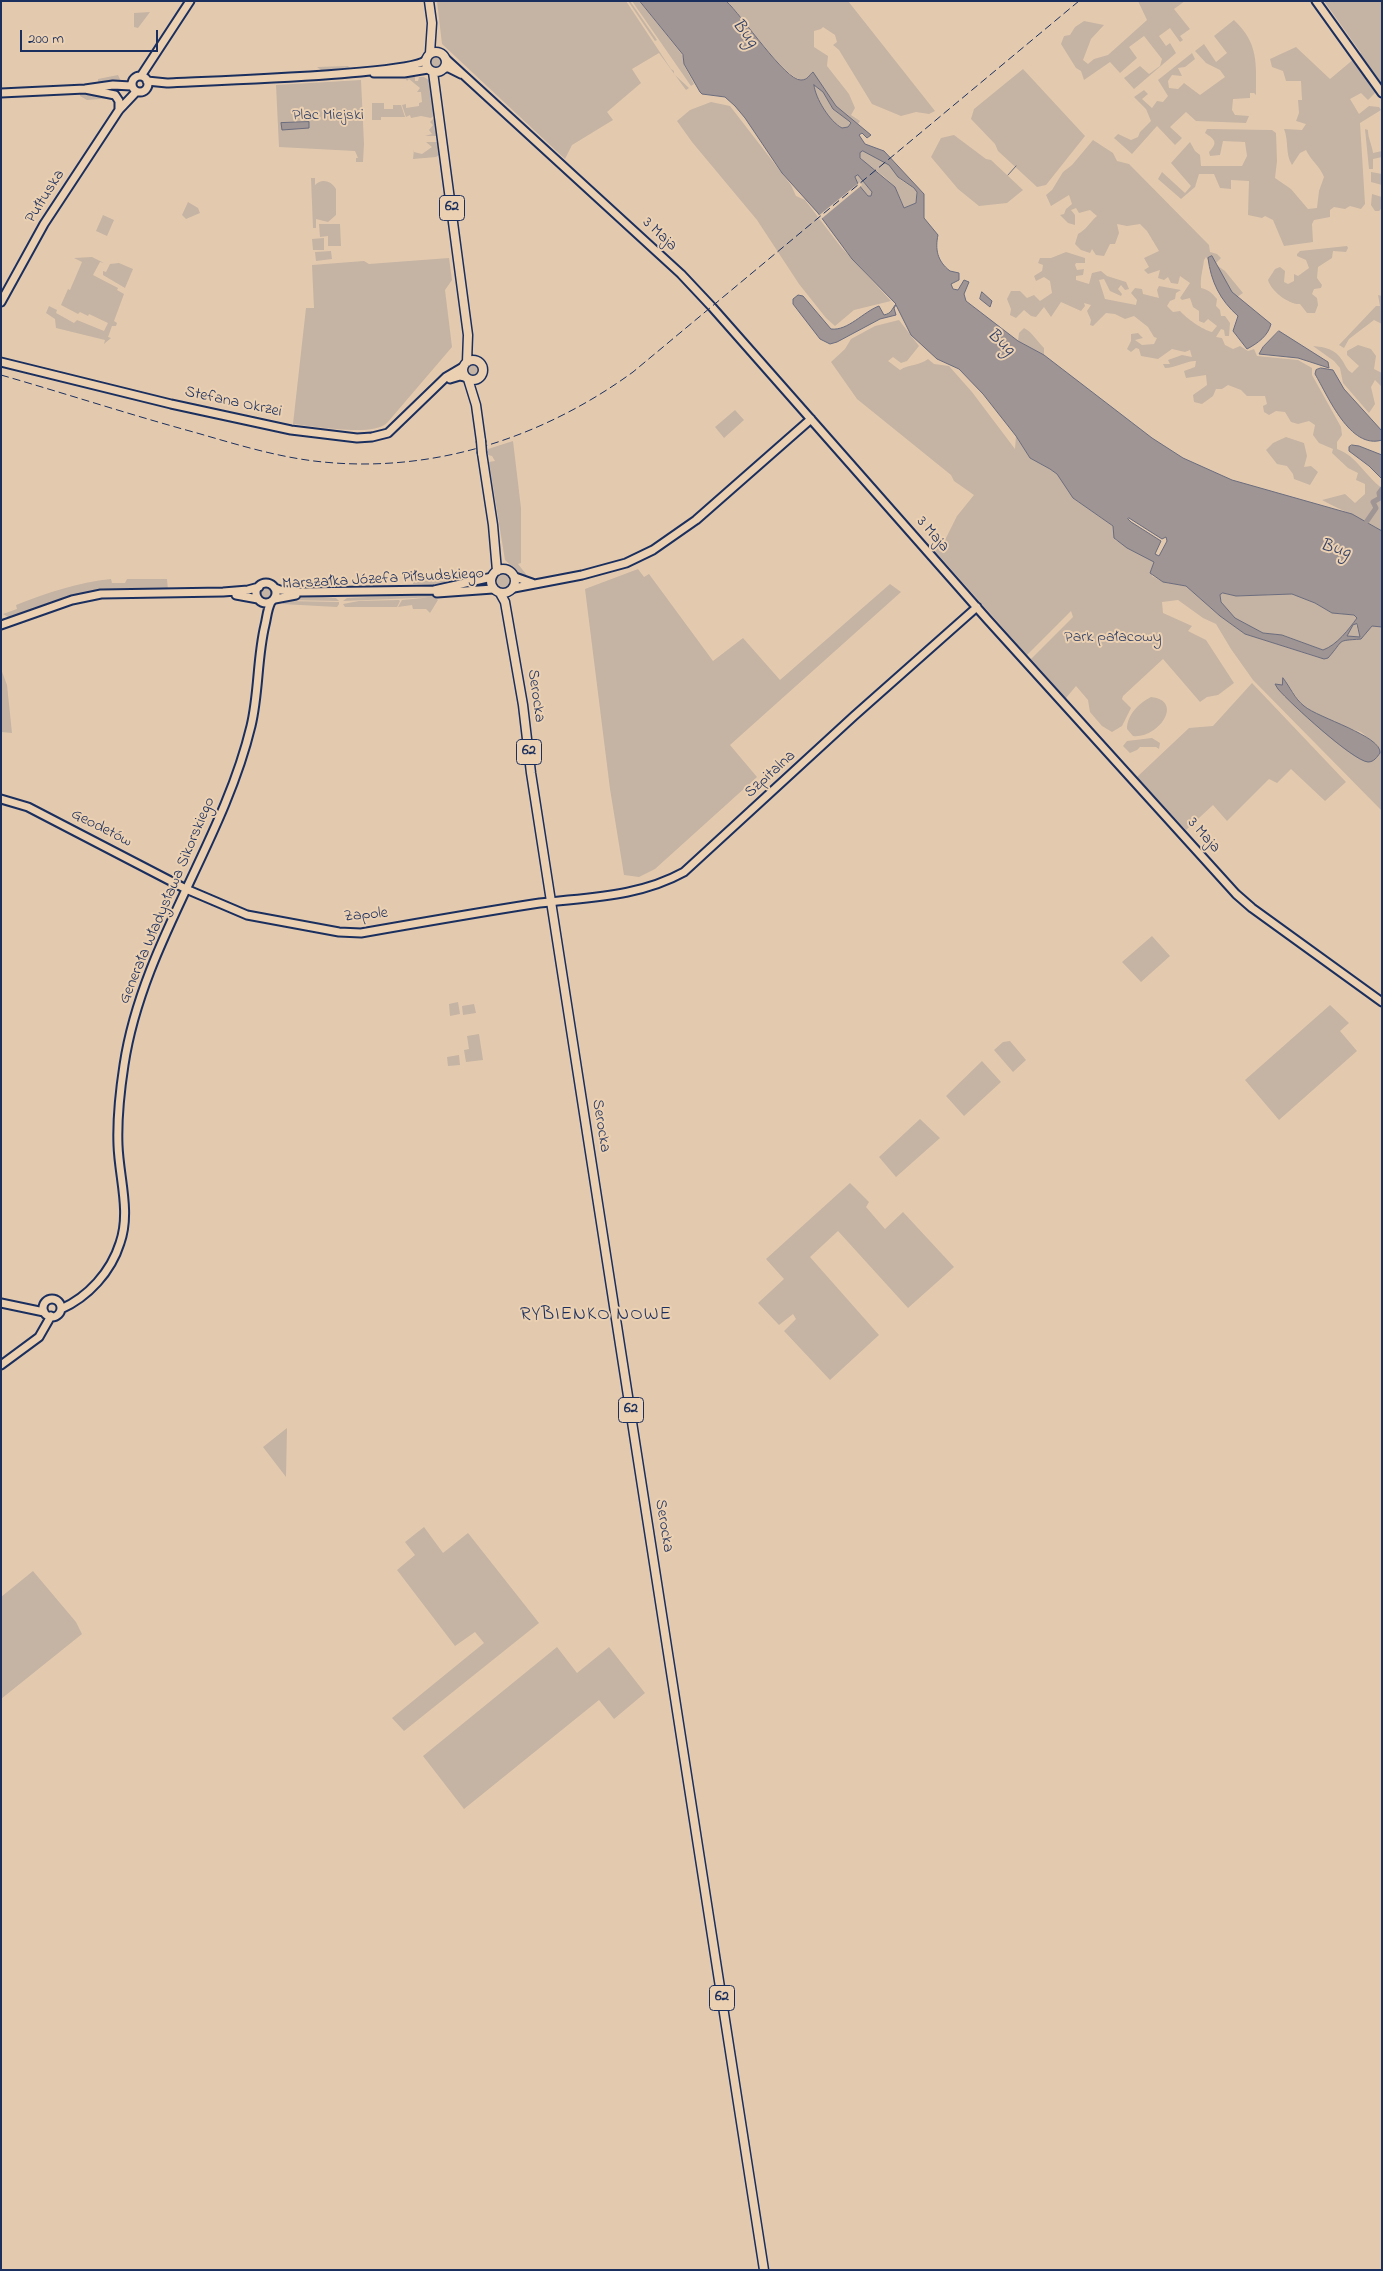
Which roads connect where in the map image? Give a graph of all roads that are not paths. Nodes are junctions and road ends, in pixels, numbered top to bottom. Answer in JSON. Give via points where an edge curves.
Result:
{"nodes":[{"id":1,"x":190,"y":1,"type":"edge"},
{"id":2,"x":429,"y":1,"type":"edge"},
{"id":3,"x":1316,"y":1,"type":"edge"},
{"id":4,"x":432,"y":23,"type":"junction"},
{"id":5,"x":443,"y":55,"type":"junction"},
{"id":6,"x":428,"y":57,"type":"junction"},
{"id":7,"x":436,"y":70,"type":"junction"},
{"id":8,"x":364,"y":72,"type":"junction"},
{"id":9,"x":467,"y":78,"type":"junction"},
{"id":10,"x":143,"y":80,"type":"junction"},
{"id":11,"x":113,"y":85,"type":"junction"},
{"id":12,"x":85,"y":89,"type":"junction"},
{"id":13,"x":133,"y":89,"type":"junction"},
{"id":14,"x":1,"y":93,"type":"edge"},
{"id":15,"x":1382,"y":93,"type":"edge"},
{"id":16,"x":119,"y":110,"type":"junction"},
{"id":17,"x":1,"y":302,"type":"edge"},
{"id":18,"x":468,"y":335,"type":"junction"},
{"id":19,"x":477,"y":360,"type":"junction"},
{"id":20,"x":1,"y":362,"type":"edge"},
{"id":21,"x":465,"y":364,"type":"junction"},
{"id":22,"x":467,"y":378,"type":"junction"},
{"id":23,"x":479,"y":379,"type":"junction"},
{"id":24,"x":442,"y":382,"type":"junction"},
{"id":25,"x":476,"y":405,"type":"junction"},
{"id":26,"x":811,"y":419,"type":"junction"},
{"id":27,"x":493,"y":525,"type":"junction"},
{"id":28,"x":508,"y":570,"type":"junction"},
{"id":29,"x":494,"y":574,"type":"junction"},
{"id":30,"x":515,"y":577,"type":"junction"},
{"id":31,"x":532,"y":583,"type":"junction"},
{"id":32,"x":259,"y":586,"type":"junction"},
{"id":33,"x":275,"y":588,"type":"junction"},
{"id":34,"x":512,"y":590,"type":"junction"},
{"id":35,"x":496,"y":591,"type":"junction"},
{"id":36,"x":223,"y":592,"type":"junction"},
{"id":37,"x":259,"y":600,"type":"junction"},
{"id":38,"x":273,"y":601,"type":"junction"},
{"id":39,"x":977,"y":607,"type":"junction"},
{"id":40,"x":1,"y":625,"type":"edge"},
{"id":41,"x":263,"y":632,"type":"junction"},
{"id":42,"x":514,"y":648,"type":"junction"},
{"id":43,"x":1,"y":799,"type":"edge"},
{"id":44,"x":186,"y":889,"type":"junction"},
{"id":45,"x":552,"y":902,"type":"junction"},
{"id":46,"x":1382,"y":1002,"type":"edge"},
{"id":47,"x":45,"y":1302,"type":"junction"},
{"id":48,"x":1,"y":1303,"type":"edge"},
{"id":49,"x":14,"y":1305,"type":"junction"},
{"id":50,"x":60,"y":1306,"type":"junction"},
{"id":51,"x":47,"y":1314,"type":"junction"},
{"id":52,"x":1,"y":1365,"type":"edge"},
{"id":53,"x":764,"y":2270,"type":"edge"}],
"edges":[{"from":1,"to":10,"type":"street","via":[[152,58]]},
{"from":2,"to":4,"type":"main road"},
{"from":3,"to":15,"type":"street"},
{"from":4,"to":5,"type":"main road"},
{"from":4,"to":6,"type":"main road"},
{"from":5,"to":6,"type":"main road"},
{"from":5,"to":7,"type":"main road"},
{"from":5,"to":9,"type":"street","name":"3 Maja"},
{"from":6,"to":7,"type":"main road"},
{"from":6,"to":8,"type":"street","via":[[414,66]]},
{"from":7,"to":8,"type":"street","via":[[385,74]]},
{"from":7,"to":9,"type":"street","name":"3 Maja","via":[[449,68]]},
{"from":7,"to":18,"type":"main road","number":"62","via":[[459,228]]},
{"from":8,"to":10,"type":"street","via":[[167,83]]},
{"from":9,"to":26,"type":"street","name":"3 Maja","via":[[681,274]]},
{"from":10,"to":11,"type":"street"},
{"from":10,"to":13,"type":"street"},
{"from":10,"to":13,"type":"street","via":[[143,92]]},
{"from":11,"to":12,"type":"street"},
{"from":11,"to":13,"type":"street"},
{"from":12,"to":14,"type":"street"},
{"from":12,"to":16,"type":"street","via":[[115,95]]},
{"from":13,"to":16,"type":"street","name":"Pułtuska"},
{"from":16,"to":17,"type":"street","name":"Pułtuska","via":[[44,224]]},
{"from":18,"to":19,"type":"main road","number":"62"},
{"from":18,"to":21,"type":"main road","number":"62"},
{"from":19,"to":21,"type":"main road"},
{"from":19,"to":23,"type":"main road","number":"62","via":[[483,368]]},
{"from":20,"to":24,"type":"street","name":"Stefana Okrzei","via":[[171,404],[291,430],[340,437],[372,437],[388,432]]},
{"from":21,"to":22,"type":"main road","number":"62"},
{"from":21,"to":24,"type":"street","name":"Stefana Okrzei"},
{"from":22,"to":23,"type":"main road"},
{"from":22,"to":24,"type":"street","via":[[455,376]]},
{"from":22,"to":25,"type":"main road","number":"62"},
{"from":23,"to":25,"type":"main road","number":"62"},
{"from":25,"to":27,"type":"main road","number":"62","bridge":true},
{"from":26,"to":31,"type":"street","via":[[696,520],[653,550],[626,563],[582,575]]},
{"from":26,"to":39,"type":"street","name":"3 Maja"},
{"from":27,"to":28,"type":"main road","number":"62","via":[[502,563]]},
{"from":27,"to":29,"type":"main road","number":"62"},
{"from":28,"to":29,"type":"main road"},
{"from":28,"to":30,"type":"main road","number":"62"},
{"from":29,"to":33,"type":"street","name":"Marszałka Józefa Piłsudskiego","via":[[434,590],[300,592]]},
{"from":29,"to":35,"type":"main road","number":"62"},
{"from":30,"to":31,"type":"street"},
{"from":30,"to":34,"type":"main road","number":"62"},
{"from":31,"to":34,"type":"street"},
{"from":32,"to":33,"type":"street","via":[[267,583]]},
{"from":32,"to":36,"type":"street"},
{"from":32,"to":37,"type":"street","via":[[256,592]]},
{"from":33,"to":38,"type":"street"},
{"from":34,"to":35,"type":"main road"},
{"from":34,"to":42,"type":"main road","name":"Serocka","number":"62"},
{"from":35,"to":38,"type":"street","name":"Marszałka Józefa Piłsudskiego","via":[[297,595]]},
{"from":35,"to":42,"type":"main road","name":"Serocka","number":"62","via":[[504,601]]},
{"from":36,"to":37,"type":"street"},
{"from":36,"to":40,"type":"street","via":[[100,594],[72,600]]},
{"from":37,"to":38,"type":"street"},
{"from":37,"to":41,"type":"street","name":"Generała Władysława Sikorskiego"},
{"from":38,"to":41,"type":"street","name":"Generała Władysława Sikorskiego"},
{"from":39,"to":45,"type":"street","name":"Szpitalna","via":[[684,872],[651,888]]},
{"from":39,"to":46,"type":"street","name":"3 Maja","via":[[1236,894]]},
{"from":41,"to":44,"type":"street","name":"Generała Władysława Sikorskiego","via":[[256,699],[246,748]]},
{"from":42,"to":45,"type":"main road","name":"Serocka","number":"62"},
{"from":43,"to":44,"type":"street","name":"Geodetów","via":[[36,811]]},
{"from":44,"to":45,"type":"street","name":"Zapole","via":[[253,918],[361,933]]},
{"from":44,"to":50,"type":"street","name":"Generała Władysława Sikorskiego","via":[[142,993],[125,1058],[118,1138],[124,1211],[122,1238],[107,1271],[75,1302]]},
{"from":45,"to":53,"type":"main road","name":"Serocka","number":"62"},
{"from":47,"to":49,"type":"street"},
{"from":47,"to":50,"type":"street","via":[[52,1299]]},
{"from":47,"to":51,"type":"street"},
{"from":48,"to":49,"type":"street"},
{"from":49,"to":51,"type":"street"},
{"from":50,"to":51,"type":"street","name":"Generała Władysława Sikorskiego","via":[[56,1315]]},
{"from":51,"to":52,"type":"street","via":[[32,1342]]}]}
